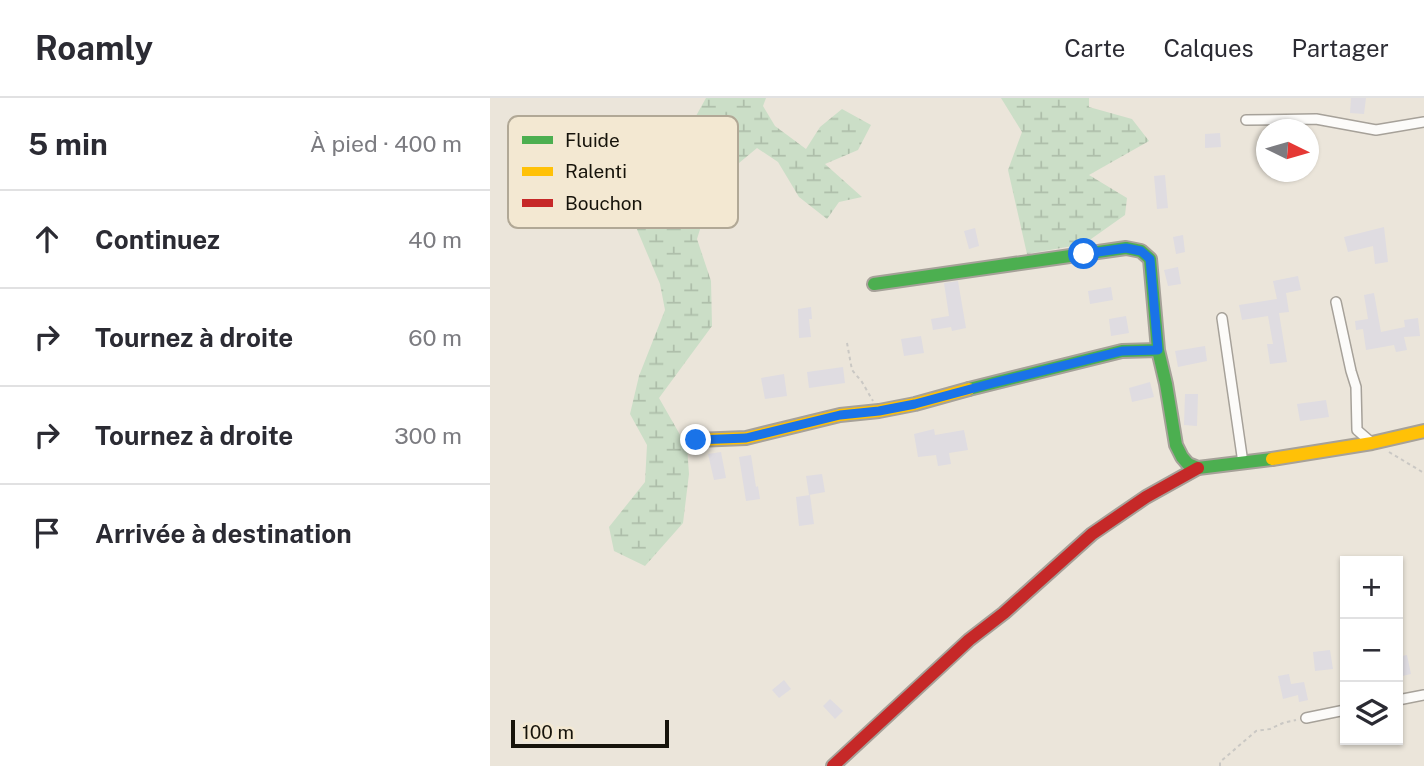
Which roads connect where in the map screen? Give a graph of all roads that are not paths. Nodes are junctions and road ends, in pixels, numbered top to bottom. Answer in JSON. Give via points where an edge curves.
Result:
{"nodes":[{"id":1,"x":1246,"y":120,"type":"dead end"},
{"id":2,"x":1424,"y":122,"type":"edge"},
{"id":3,"x":874,"y":284,"type":"dead end"},
{"id":4,"x":1336,"y":302,"type":"dead end"},
{"id":5,"x":1222,"y":318,"type":"dead end"},
{"id":6,"x":1158,"y":350,"type":"junction"},
{"id":7,"x":1424,"y":431,"type":"edge"},
{"id":8,"x":696,"y":440,"type":"dead end"},
{"id":9,"x":1372,"y":443,"type":"junction"},
{"id":10,"x":1243,"y":463,"type":"junction"},
{"id":11,"x":1198,"y":468,"type":"junction"},
{"id":12,"x":1424,"y":695,"type":"edge"},
{"id":13,"x":1403,"y":699,"type":"edge"},
{"id":14,"x":1340,"y":711,"type":"edge"},
{"id":15,"x":1306,"y":718,"type":"road end"},
{"id":16,"x":833,"y":766,"type":"edge"}],
"edges":[{"from":1,"to":2,"type":"street","via":[[1316,119],[1376,130]]},
{"from":3,"to":6,"type":"street","via":[[1126,248],[1141,251],[1150,259]]},
{"from":4,"to":9,"type":"street","via":[[1356,387],[1357,430]]},
{"from":5,"to":10,"type":"street"},
{"from":6,"to":8,"type":"street","via":[[1122,351],[915,404],[840,415],[746,438]]},
{"from":6,"to":11,"type":"street","via":[[1176,445],[1188,464]]},
{"from":7,"to":9,"type":"street"},
{"from":9,"to":10,"type":"street"},
{"from":10,"to":11,"type":"street"},
{"from":11,"to":16,"type":"street","via":[[1092,534]]},
{"from":12,"to":13,"type":"street"},
{"from":14,"to":15,"type":"street"}]}
